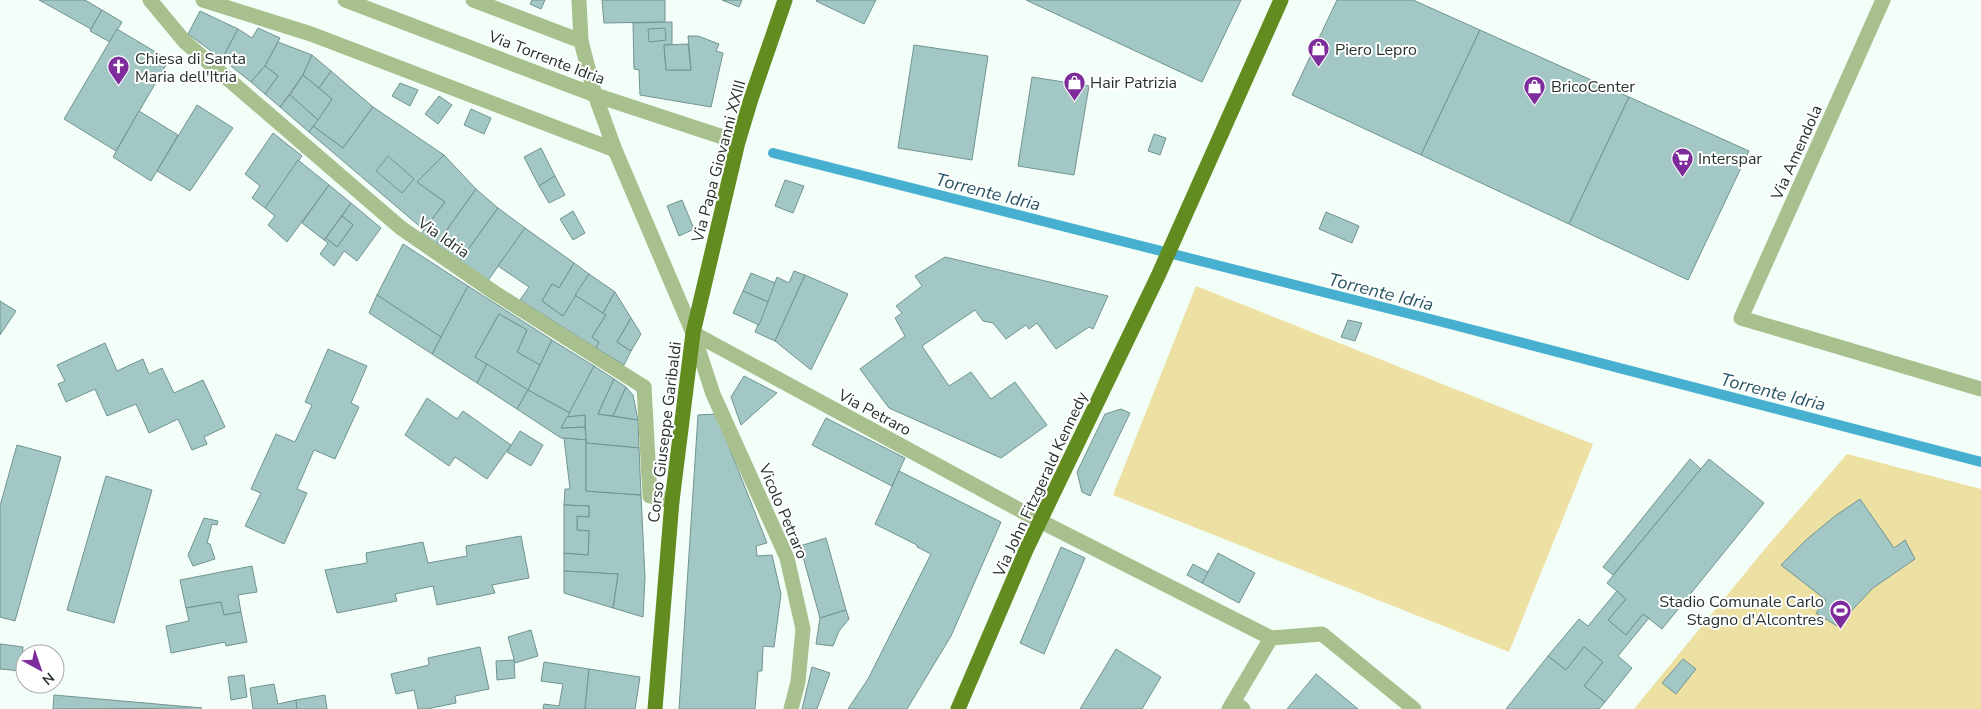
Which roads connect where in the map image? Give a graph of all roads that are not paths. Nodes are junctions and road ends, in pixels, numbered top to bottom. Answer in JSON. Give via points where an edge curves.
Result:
{"nodes":[{"id":1,"x":150,"y":0,"type":"edge"},
{"id":2,"x":203,"y":0,"type":"edge"},
{"id":3,"x":345,"y":0,"type":"edge"},
{"id":4,"x":473,"y":0,"type":"edge"},
{"id":5,"x":579,"y":0,"type":"edge"},
{"id":6,"x":786,"y":0,"type":"edge"},
{"id":7,"x":1281,"y":0,"type":"edge"},
{"id":8,"x":1883,"y":0,"type":"edge"},
{"id":9,"x":581,"y":41,"type":"junction"},
{"id":10,"x":595,"y":95,"type":"junction"},
{"id":11,"x":738,"y":142,"type":"junction"},
{"id":12,"x":615,"y":150,"type":"junction"},
{"id":13,"x":694,"y":333,"type":"junction"},
{"id":14,"x":1981,"y":389,"type":"edge"},
{"id":15,"x":672,"y":501,"type":"junction"},
{"id":16,"x":1040,"y":521,"type":"junction"},
{"id":17,"x":1270,"y":638,"type":"junction"},
{"id":18,"x":1235,"y":706,"type":"edge"},
{"id":19,"x":656,"y":709,"type":"edge"},
{"id":20,"x":791,"y":709,"type":"edge"},
{"id":21,"x":958,"y":709,"type":"edge"},
{"id":22,"x":1414,"y":709,"type":"edge"}],
"edges":[{"from":1,"to":15,"type":"street","name":"Via Idria","via":[[185,42],[400,228],[495,293],[644,387],[650,496]]},
{"from":2,"to":12,"type":"street","via":[[310,34]]},
{"from":3,"to":10,"type":"street","name":"Via Torrente Idria"},
{"from":4,"to":9,"type":"street","name":"Via Torrente Idria"},
{"from":5,"to":9,"type":"street","name":"Corso Giuseppe Garibaldi"},
{"from":6,"to":11,"type":"main road","name":"Via Papa Giovanni XXIII"},
{"from":7,"to":16,"type":"main road","name":"Via John Fitzgerald Kennedy","via":[[1158,276]]},
{"from":8,"to":14,"type":"street","name":"Via Amendola","via":[[1741,318]]},
{"from":9,"to":10,"type":"street","name":"Corso Giuseppe Garibaldi"},
{"from":10,"to":11,"type":"street","name":"Via Torrente Idria"},
{"from":10,"to":12,"type":"street","name":"Corso Giuseppe Garibaldi"},
{"from":11,"to":13,"type":"main road","name":"Via Papa Giovanni XXIII"},
{"from":12,"to":13,"type":"street","name":"Corso Giuseppe Garibaldi"},
{"from":13,"to":15,"type":"main road","name":"Corso Giuseppe Garibaldi"},
{"from":13,"to":16,"type":"street","name":"Via Petraro"},
{"from":13,"to":20,"type":"street","name":"Vicolo Petraro","via":[[713,394],[787,558],[803,629],[798,682]]},
{"from":15,"to":19,"type":"main road","name":"Corso Giuseppe Garibaldi"},
{"from":16,"to":17,"type":"street","name":"Via Petraro"},
{"from":16,"to":21,"type":"main road","name":"Via John Fitzgerald Kennedy"},
{"from":17,"to":18,"type":"street"},
{"from":17,"to":22,"type":"street","via":[[1322,634]]}]}
